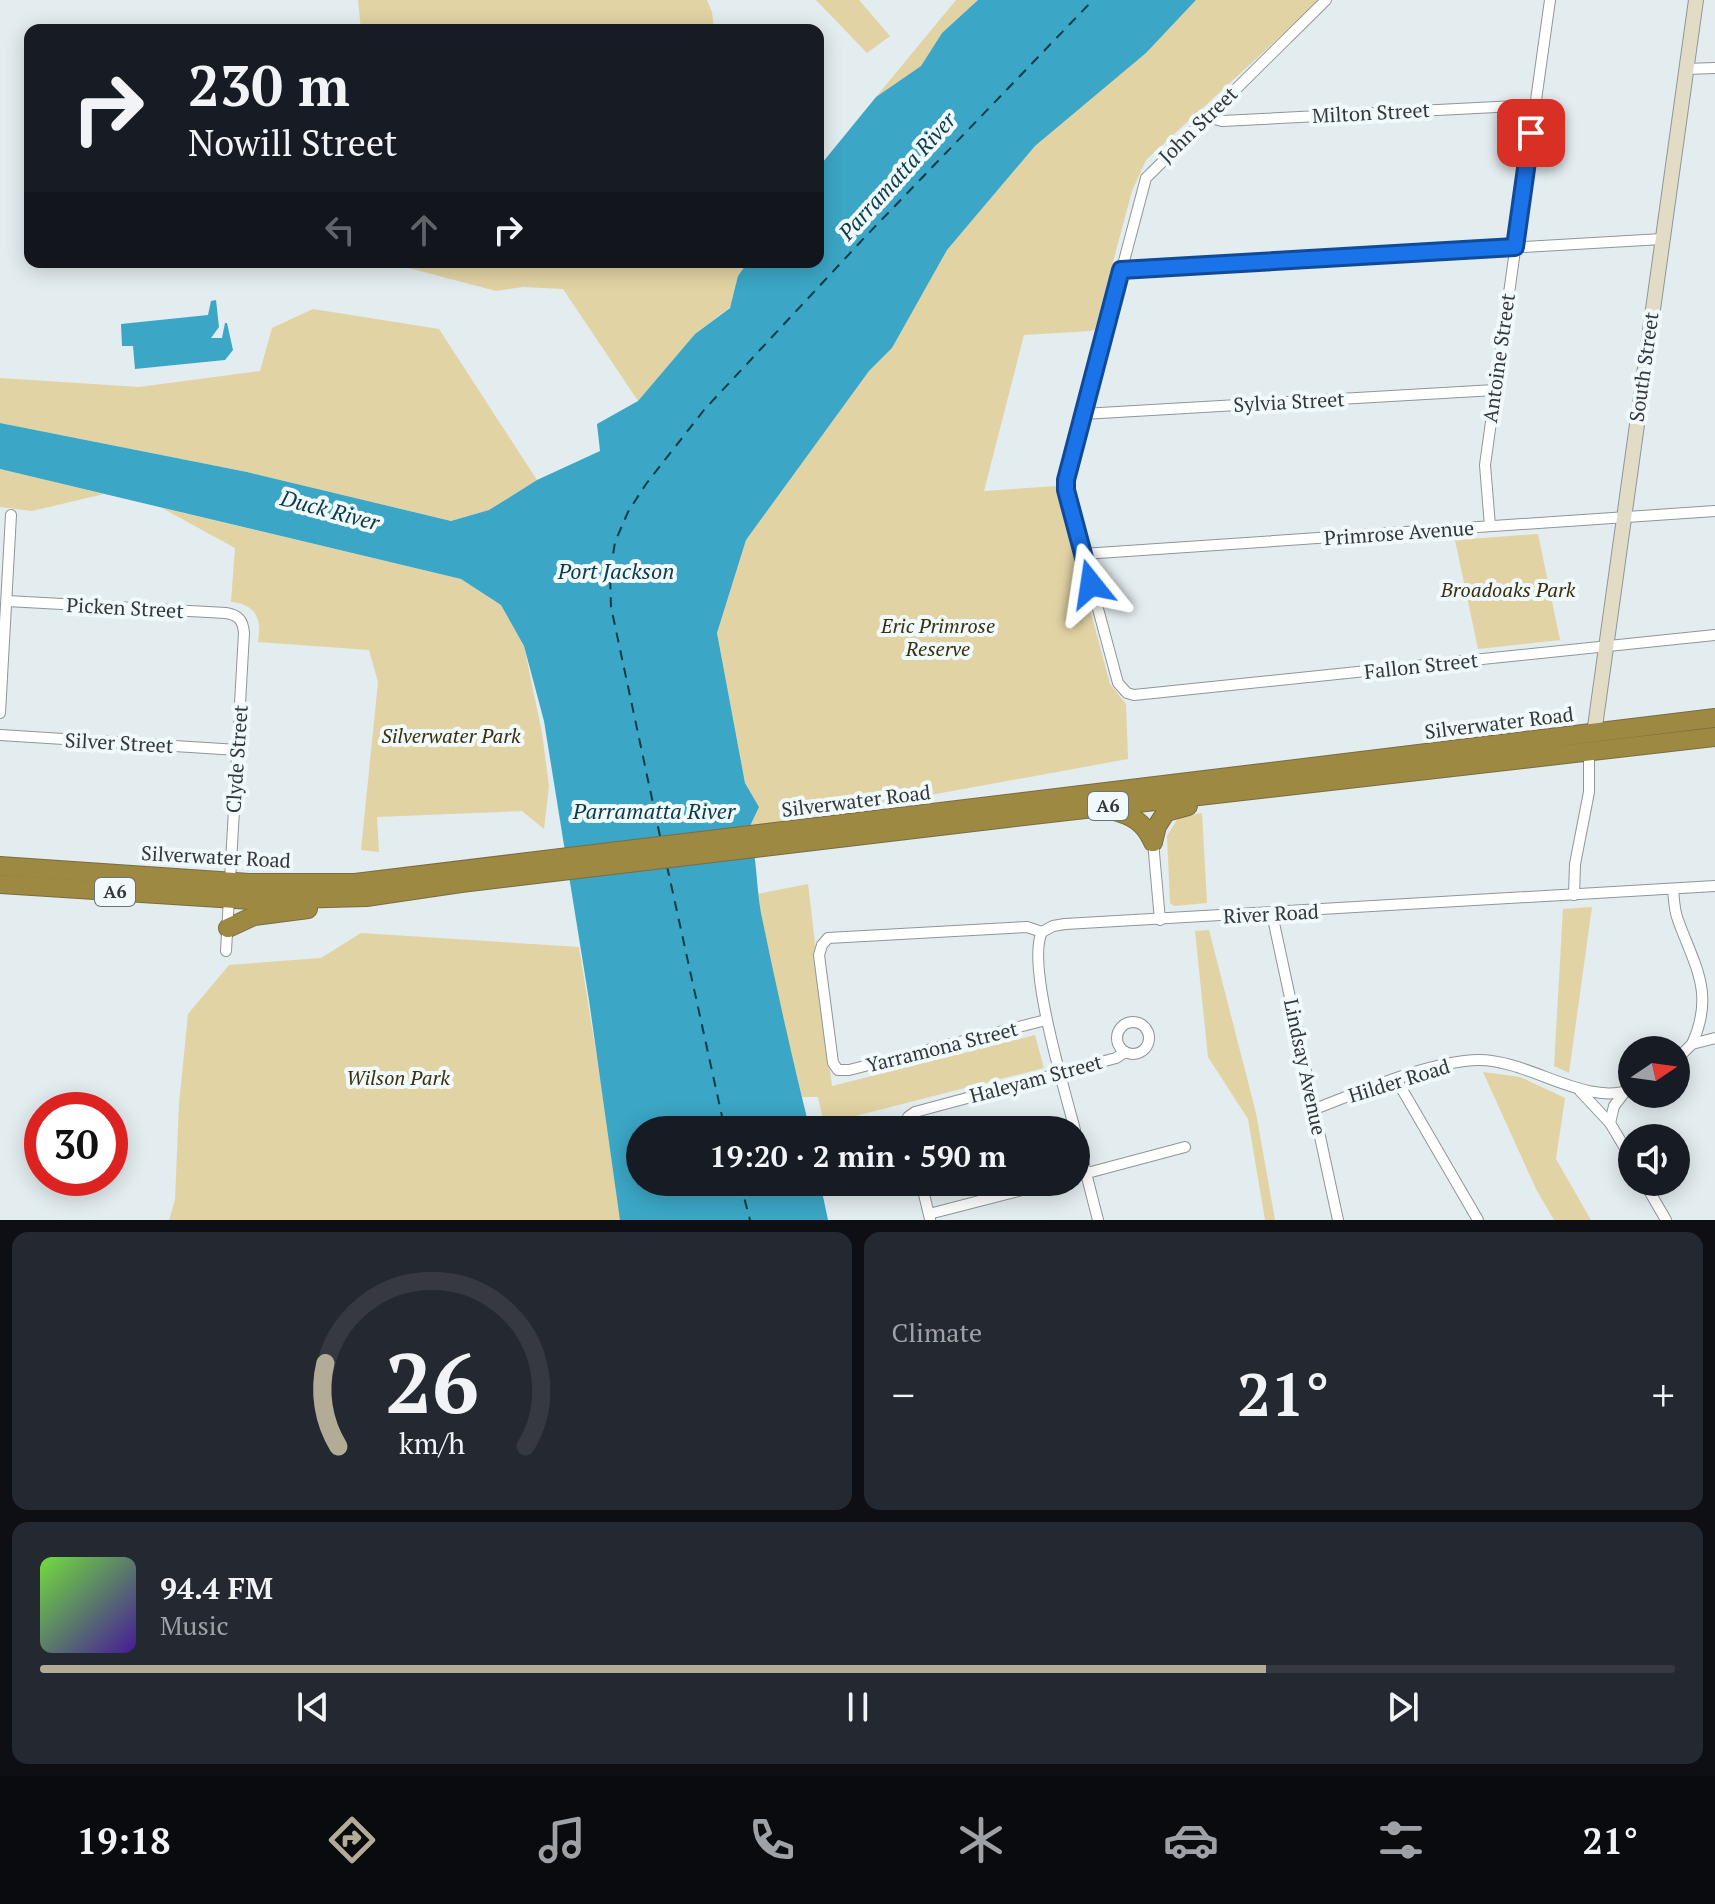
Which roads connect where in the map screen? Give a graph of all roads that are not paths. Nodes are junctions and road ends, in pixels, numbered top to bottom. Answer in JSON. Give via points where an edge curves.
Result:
{"nodes":[{"id":1,"x":1326,"y":0,"type":"edge"},
{"id":2,"x":1550,"y":0,"type":"edge"},
{"id":3,"x":1696,"y":0,"type":"edge"},
{"id":4,"x":1715,"y":68,"type":"edge"},
{"id":5,"x":1685,"y":69,"type":"junction"},
{"id":6,"x":1535,"y":105,"type":"junction"},
{"id":7,"x":1207,"y":117,"type":"junction"},
{"id":8,"x":1662,"y":239,"type":"junction"},
{"id":9,"x":1515,"y":247,"type":"junction"},
{"id":10,"x":1121,"y":270,"type":"junction"},
{"id":11,"x":1495,"y":390,"type":"junction"},
{"id":12,"x":1083,"y":414,"type":"junction"},
{"id":13,"x":1715,"y":511,"type":"edge"},
{"id":14,"x":11,"y":515,"type":"dead end"},
{"id":15,"x":1623,"y":518,"type":"junction"},
{"id":16,"x":1490,"y":526,"type":"junction"},
{"id":17,"x":1083,"y":554,"type":"junction"},
{"id":18,"x":7,"y":601,"type":"junction"},
{"id":19,"x":240,"y":620,"type":"joint"},
{"id":20,"x":1715,"y":635,"type":"edge"},
{"id":21,"x":1606,"y":647,"type":"junction"},
{"id":22,"x":1127,"y":693,"type":"joint"},
{"id":23,"x":0,"y":713,"type":"edge"},
{"id":24,"x":1715,"y":718,"type":"edge"},
{"id":25,"x":0,"y":735,"type":"edge"},
{"id":26,"x":1715,"y":737,"type":"edge"},
{"id":27,"x":1592,"y":743,"type":"junction"},
{"id":28,"x":238,"y":750,"type":"junction"},
{"id":29,"x":1275,"y":789,"type":"junction"},
{"id":30,"x":1099,"y":807,"type":"junction"},
{"id":31,"x":796,"y":837,"type":"junction"},
{"id":32,"x":1153,"y":842,"type":"junction"},
{"id":33,"x":0,"y":866,"type":"edge"},
{"id":34,"x":0,"y":884,"type":"edge"},
{"id":35,"x":1715,"y":886,"type":"edge"},
{"id":36,"x":368,"y":889,"type":"junction"},
{"id":37,"x":1673,"y":889,"type":"junction"},
{"id":38,"x":229,"y":891,"type":"junction"},
{"id":39,"x":1574,"y":895,"type":"junction"},
{"id":40,"x":1272,"y":914,"type":"junction"},
{"id":41,"x":1160,"y":920,"type":"junction"},
{"id":42,"x":228,"y":928,"type":"junction"},
{"id":43,"x":1042,"y":932,"type":"junction"},
{"id":44,"x":226,"y":951,"type":"dead end"},
{"id":45,"x":1710,"y":1005,"type":"edge"},
{"id":46,"x":1046,"y":1020,"type":"junction"},
{"id":47,"x":1715,"y":1038,"type":"edge"},
{"id":48,"x":1692,"y":1044,"type":"joint"},
{"id":49,"x":1125,"y":1052,"type":"dead end"},
{"id":50,"x":838,"y":1070,"type":"joint"},
{"id":51,"x":1060,"y":1074,"type":"junction"},
{"id":52,"x":1396,"y":1079,"type":"junction"},
{"id":53,"x":1580,"y":1091,"type":"junction"},
{"id":54,"x":1618,"y":1091,"type":"edge"},
{"id":55,"x":1618,"y":1102,"type":"edge"},
{"id":56,"x":1315,"y":1109,"type":"junction"},
{"id":57,"x":909,"y":1116,"type":"edge"},
{"id":58,"x":1072,"y":1116,"type":"edge"},
{"id":59,"x":1610,"y":1123,"type":"junction"},
{"id":60,"x":1618,"y":1136,"type":"edge"},
{"id":61,"x":1185,"y":1147,"type":"dead end"},
{"id":62,"x":1090,"y":1173,"type":"edge"},
{"id":63,"x":925,"y":1196,"type":"edge"},
{"id":64,"x":1004,"y":1196,"type":"edge"},
{"id":65,"x":1089,"y":1196,"type":"edge"},
{"id":66,"x":1652,"y":1196,"type":"edge"},
{"id":67,"x":930,"y":1217,"type":"edge"},
{"id":68,"x":1098,"y":1220,"type":"edge"},
{"id":69,"x":1338,"y":1220,"type":"edge"},
{"id":70,"x":1478,"y":1220,"type":"edge"},
{"id":71,"x":1666,"y":1220,"type":"edge"}],
"edges":[{"from":1,"to":7,"type":"street","name":"John Street"},
{"from":2,"to":6,"type":"street","name":"Antoine Street"},
{"from":3,"to":5,"type":"street","name":"South Street"},
{"from":4,"to":5,"type":"street"},
{"from":5,"to":8,"type":"street","name":"South Street"},
{"from":6,"to":7,"type":"street","name":"Milton Street","via":[[1222,121]]},
{"from":6,"to":9,"type":"street","name":"Antoine Street"},
{"from":7,"to":10,"type":"street","name":"John Street","via":[[1146,178]]},
{"from":8,"to":9,"type":"street"},
{"from":8,"to":15,"type":"street","name":"South Street"},
{"from":9,"to":10,"type":"street"},
{"from":9,"to":11,"type":"street","name":"Antoine Street"},
{"from":10,"to":12,"type":"street","name":"John Street"},
{"from":11,"to":12,"type":"street","name":"Sylvia Street"},
{"from":11,"to":16,"type":"street","name":"Antoine Street","via":[[1485,465]]},
{"from":12,"to":17,"type":"street","name":"John Street","via":[[1066,490]]},
{"from":13,"to":15,"type":"street","name":"Primrose Avenue"},
{"from":14,"to":18,"type":"street"},
{"from":15,"to":16,"type":"street","name":"Primrose Avenue"},
{"from":15,"to":21,"type":"street","name":"South Street"},
{"from":16,"to":17,"type":"street","name":"Primrose Avenue"},
{"from":17,"to":22,"type":"street","name":"John Street","via":[[1114,674]]},
{"from":18,"to":19,"type":"street","name":"Picken Street","via":[[226,613]]},
{"from":18,"to":23,"type":"street"},
{"from":19,"to":28,"type":"street","name":"Clyde Street","via":[[244,633]]},
{"from":20,"to":21,"type":"street","name":"Fallon Street"},
{"from":21,"to":22,"type":"street","name":"Fallon Street"},
{"from":21,"to":27,"type":"street","name":"South Street"},
{"from":24,"to":27,"type":"highway","name":"Silverwater Road","number":"A6"},
{"from":25,"to":28,"type":"street","name":"Silver Street"},
{"from":26,"to":27,"type":"highway","name":"Silverwater Road","number":"A6"},
{"from":27,"to":29,"type":"highway","name":"Silverwater Road","number":"A6"},
{"from":27,"to":31,"type":"highway","name":"Silverwater Road","number":"A6"},
{"from":27,"to":39,"type":"street","name":"South Street"},
{"from":28,"to":38,"type":"street","name":"Clyde Street"},
{"from":29,"to":30,"type":"highway","name":"Silverwater Road","number":"A6"},
{"from":29,"to":32,"type":"highway","via":[[1266,795],[1174,809],[1161,819]]},
{"from":30,"to":31,"type":"highway","name":"Silverwater Road","number":"A6"},
{"from":30,"to":32,"type":"highway","via":[[1134,817]]},
{"from":31,"to":36,"type":"highway","name":"Silverwater Road","number":"A6"},
{"from":32,"to":41,"type":"street"},
{"from":33,"to":38,"type":"highway","name":"Silverwater Road","number":"A6"},
{"from":34,"to":38,"type":"highway","name":"Silverwater Road","number":"A6"},
{"from":35,"to":37,"type":"street","name":"River Road"},
{"from":36,"to":38,"type":"highway","name":"Silverwater Road","number":"A6","via":[[321,884]]},
{"from":36,"to":42,"type":"highway","via":[[299,911],[254,916]]},
{"from":37,"to":39,"type":"street","name":"River Road"},
{"from":37,"to":45,"type":"street","via":[[1676,917]]},
{"from":38,"to":42,"type":"street","name":"Clyde Street"},
{"from":39,"to":40,"type":"street","name":"River Road"},
{"from":40,"to":41,"type":"street","name":"River Road"},
{"from":40,"to":56,"type":"street","name":"Lindsay Avenue"},
{"from":41,"to":43,"type":"street","name":"River Road","via":[[1058,925]]},
{"from":42,"to":44,"type":"street","name":"Clyde Street"},
{"from":43,"to":46,"type":"street"},
{"from":43,"to":50,"type":"street","name":"River Road","via":[[1027,927],[828,938],[819,955]]},
{"from":45,"to":48,"type":"street"},
{"from":46,"to":50,"type":"street","name":"Yarramona Street"},
{"from":46,"to":51,"type":"street"},
{"from":47,"to":48,"type":"street"},
{"from":49,"to":51,"type":"street","name":"Haleyam Street"},
{"from":51,"to":57,"type":"street","name":"Haleyam Street"},
{"from":51,"to":58,"type":"street"},
{"from":52,"to":53,"type":"street","name":"Hilder Road","via":[[1453,1063],[1501,1062]]},
{"from":52,"to":56,"type":"street","name":"Hilder Road"},
{"from":52,"to":70,"type":"street"},
{"from":53,"to":54,"type":"street","name":"Hilder Road"},
{"from":53,"to":59,"type":"street"},
{"from":55,"to":59,"type":"street","name":"Hilder Road"},
{"from":56,"to":69,"type":"street","name":"Lindsay Avenue"},
{"from":59,"to":60,"type":"street"},
{"from":61,"to":62,"type":"street"},
{"from":63,"to":67,"type":"street"},
{"from":64,"to":67,"type":"street"},
{"from":65,"to":68,"type":"street"},
{"from":66,"to":71,"type":"street"}]}
